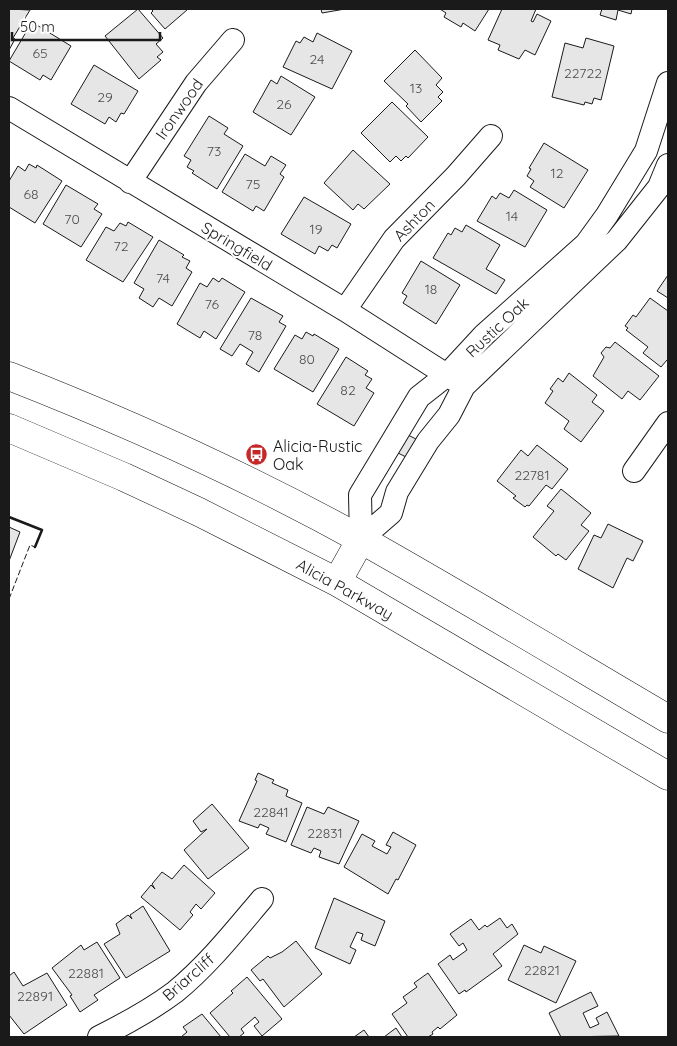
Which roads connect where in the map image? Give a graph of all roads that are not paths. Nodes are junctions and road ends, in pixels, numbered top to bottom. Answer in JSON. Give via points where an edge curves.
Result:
{"nodes":[{"id":1,"x":233,"y":40,"type":"dead end"},
{"id":2,"x":668,"y":83,"type":"edge"},
{"id":3,"x":9,"y":108,"type":"edge"},
{"id":4,"x":491,"y":136,"type":"dead end"},
{"id":5,"x":668,"y":165,"type":"edge"},
{"id":6,"x":130,"y":182,"type":"junction"},
{"id":7,"x":345,"y":310,"type":"junction"},
{"id":8,"x":9,"y":376,"type":"edge"},
{"id":9,"x":456,"y":381,"type":"junction"},
{"id":10,"x":408,"y":415,"type":"junction"},
{"id":11,"x":442,"y":423,"type":"junction"},
{"id":12,"x":668,"y":423,"type":"edge"},
{"id":13,"x":9,"y":428,"type":"edge"},
{"id":14,"x":634,"y":471,"type":"dead end"},
{"id":15,"x":360,"y":539,"type":"junction"},
{"id":16,"x":337,"y":582,"type":"junction"},
{"id":17,"x":668,"y":719,"type":"edge"},
{"id":18,"x":668,"y":776,"type":"edge"},
{"id":19,"x":262,"y":900,"type":"dead end"},
{"id":20,"x":99,"y":1037,"type":"edge"}],
"edges":[{"from":1,"to":6,"type":"street","name":"Ironwood","via":[[196,83]]},
{"from":2,"to":9,"type":"street","name":"Rustic Oak","via":[[646,152],[607,215],[586,244],[484,335]]},
{"from":3,"to":6,"type":"street","name":"Springfield"},
{"from":4,"to":7,"type":"street","name":"Ashton","via":[[394,239]]},
{"from":5,"to":9,"type":"street","name":"Rustic Oak","via":[[659,187],[617,240]]},
{"from":6,"to":7,"type":"street","name":"Springfield"},
{"from":7,"to":9,"type":"street","name":"Springfield"},
{"from":8,"to":15,"type":"main road","via":[[94,410],[221,468]]},
{"from":9,"to":10,"type":"street","name":"Rustic Oak","via":[[419,396]]},
{"from":9,"to":11,"type":"street","name":"Rustic Oak"},
{"from":10,"to":11,"type":"street"},
{"from":10,"to":15,"type":"street","name":"Rustic Oak","via":[[360,495]]},
{"from":11,"to":15,"type":"street","name":"Rustic Oak","via":[[397,492],[391,513]]},
{"from":12,"to":14,"type":"street"},
{"from":13,"to":16,"type":"main road","name":"Alicia Parkway","via":[[183,504]]},
{"from":15,"to":16,"type":"main road"},
{"from":15,"to":17,"type":"main road"},
{"from":16,"to":18,"type":"main road","name":"Alicia Parkway"},
{"from":19,"to":20,"type":"street","name":"Briarcliff","via":[[210,960],[174,992],[140,1016]]}]}
